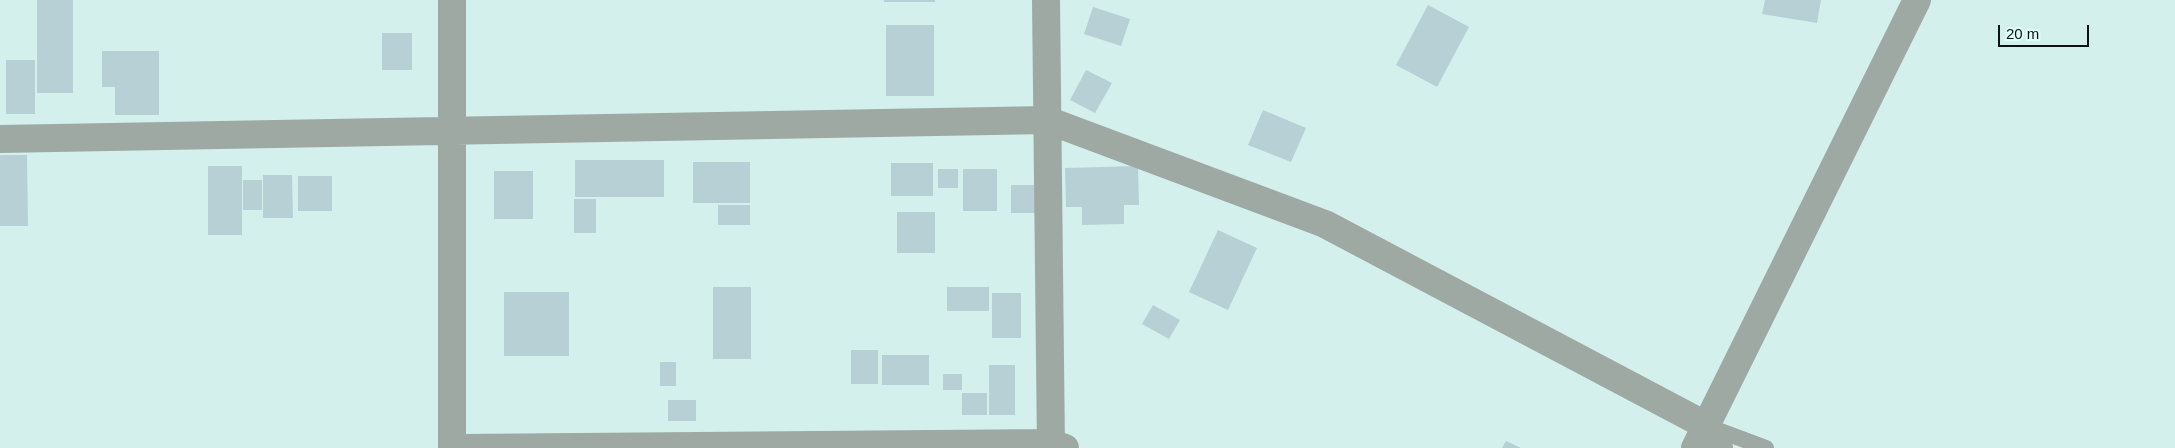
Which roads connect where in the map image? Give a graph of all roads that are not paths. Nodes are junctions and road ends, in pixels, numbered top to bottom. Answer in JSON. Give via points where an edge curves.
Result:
{"nodes":[{"id":1,"x":452,"y":0,"type":"edge"},
{"id":2,"x":1046,"y":0,"type":"edge"},
{"id":3,"x":1917,"y":0,"type":"edge"},
{"id":4,"x":1047,"y":120,"type":"junction"},
{"id":5,"x":451,"y":131,"type":"junction"},
{"id":6,"x":0,"y":139,"type":"edge"},
{"id":7,"x":1707,"y":440,"type":"edge"},
{"id":8,"x":1055,"y":446,"type":"edge"},
{"id":9,"x":452,"y":448,"type":"edge"},
{"id":10,"x":461,"y":448,"type":"edge"},
{"id":11,"x":1766,"y":448,"type":"edge"}],
"edges":[{"from":1,"to":5,"type":"street"},
{"from":2,"to":4,"type":"street"},
{"from":3,"to":7,"type":"street"},
{"from":4,"to":5,"type":"street"},
{"from":4,"to":7,"type":"street","via":[[1325,224]]},
{"from":4,"to":8,"type":"street"},
{"from":5,"to":6,"type":"street"},
{"from":5,"to":9,"type":"street"},
{"from":7,"to":11,"type":"lane"},
{"from":8,"to":10,"type":"street"}]}
